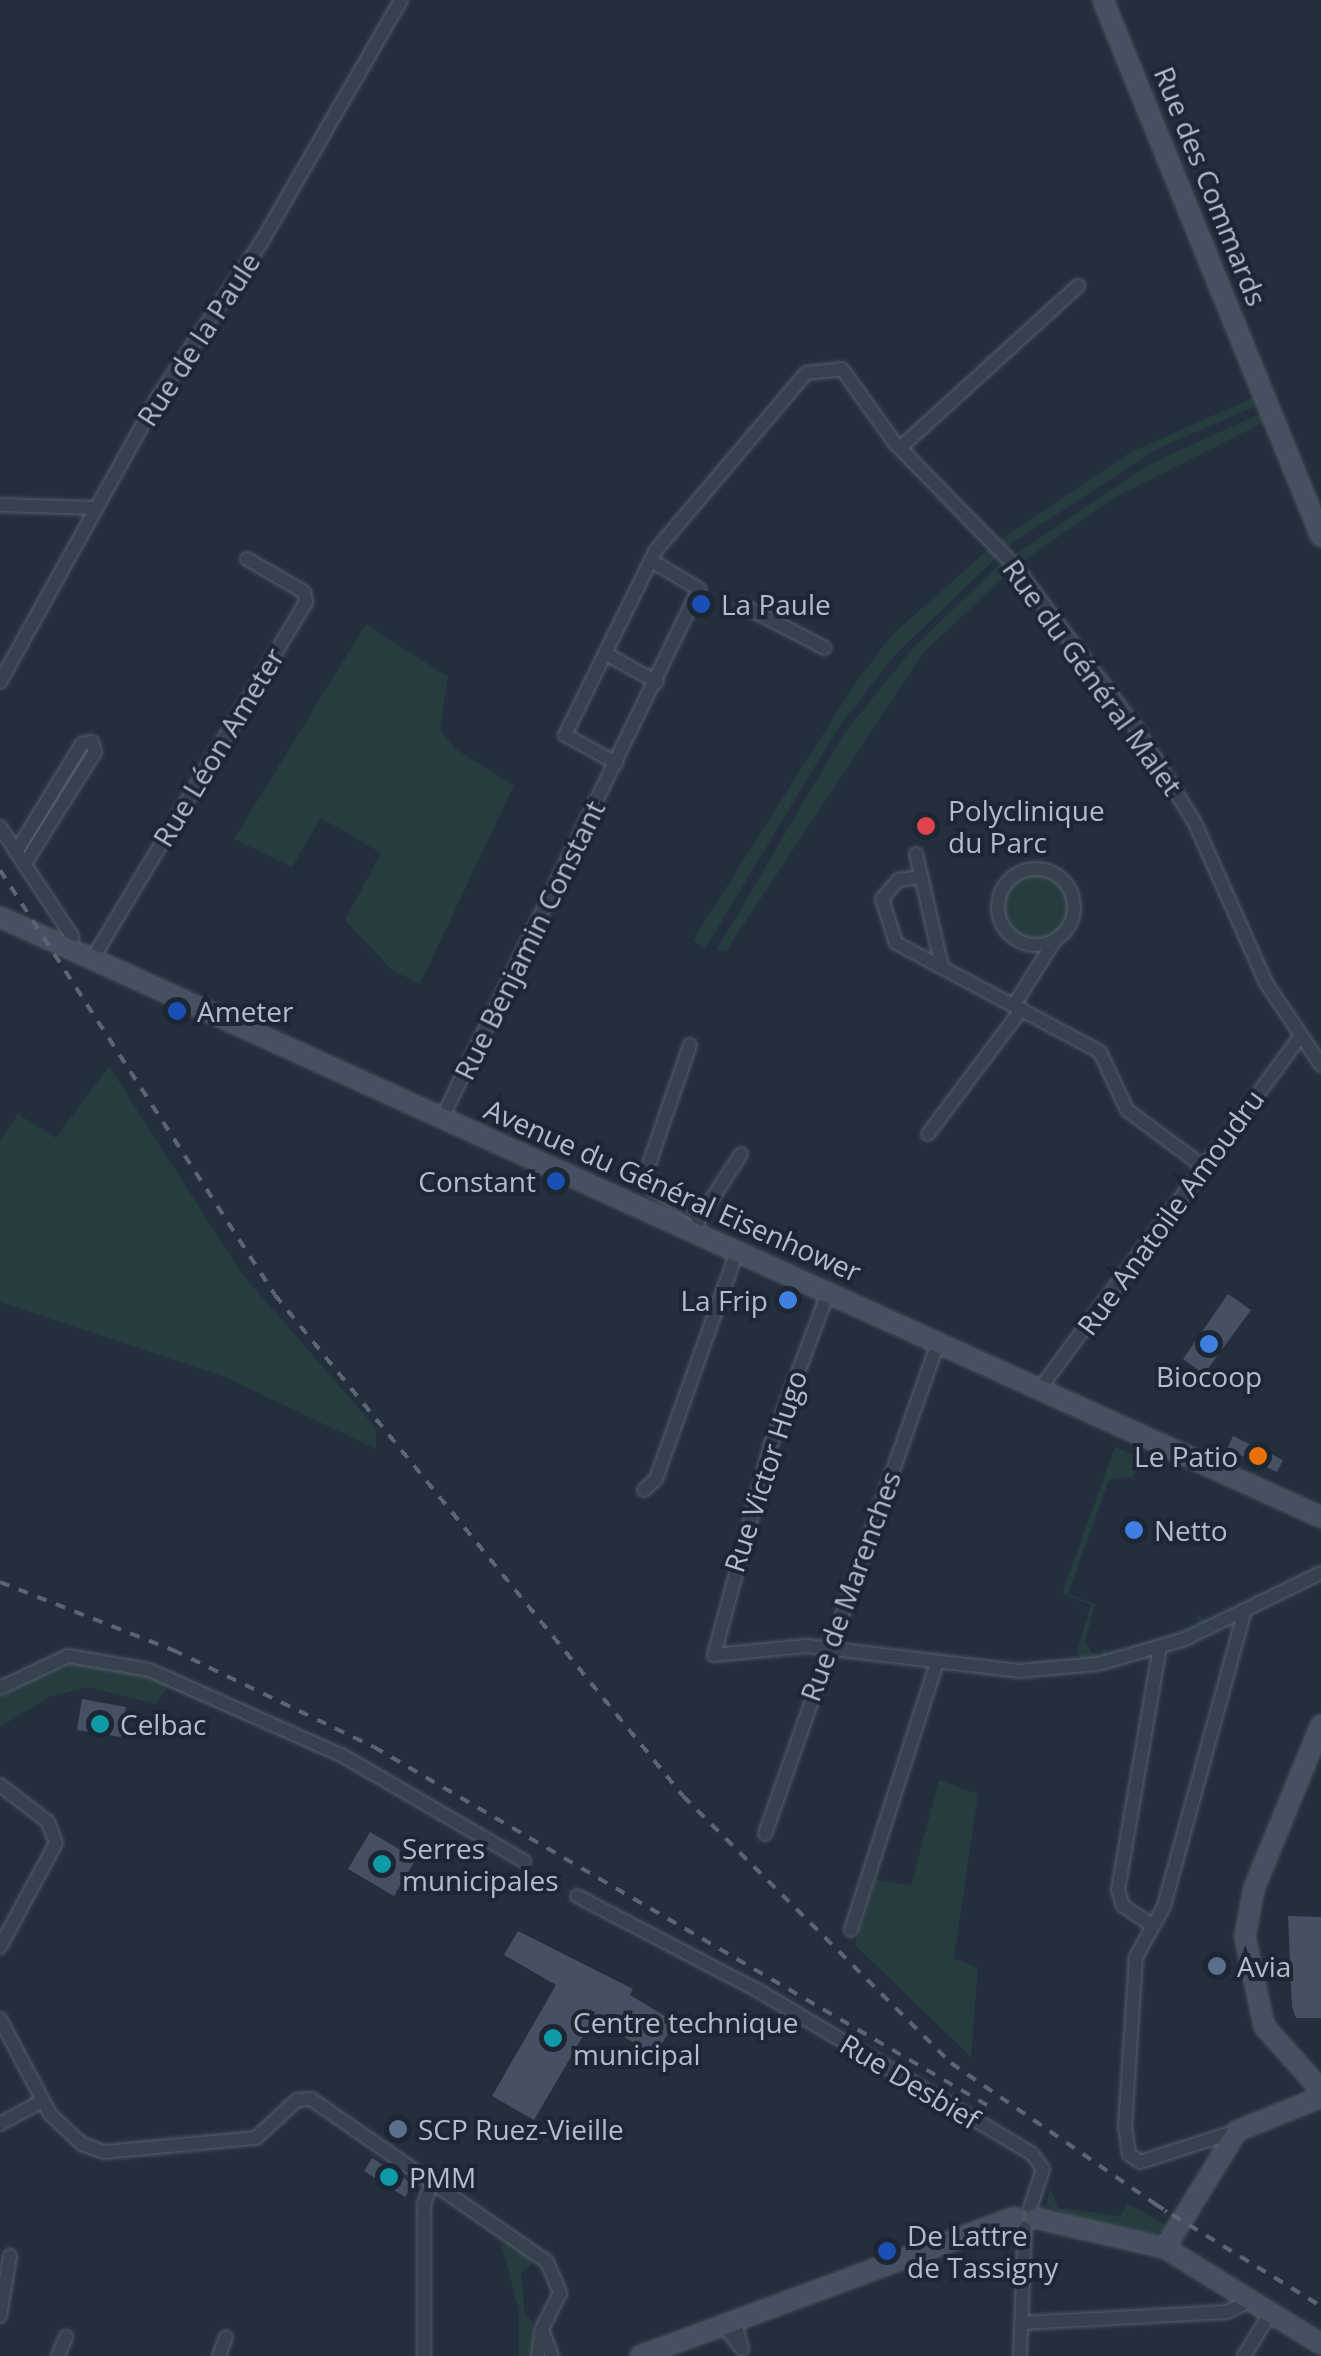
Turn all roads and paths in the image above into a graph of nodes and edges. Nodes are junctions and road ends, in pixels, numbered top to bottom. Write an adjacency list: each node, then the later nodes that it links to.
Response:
1 (401, 0): 6 (street, Rue de la Paule)
2 (1103, 0): 7 (main road, Rue des Commards)
3 (1078, 286): 4 (street)
4 (900, 448): 9 (street, Rue du Général Malet); 27 (street, Rue du Général Malet)
5 (0, 505): 6 (street)
6 (95, 508): 13 (street, Rue de la Paule)
7 (1321, 536)
8 (247, 560): 24 (street, Rue Léon Ameter)
9 (655, 563): 12 (street); 14 (street, Rue Benjamin Constant)
10 (742, 605): 11 (street)
11 (825, 648)
12 (606, 654): 14 (street); 15 (street)
13 (0, 682)
14 (656, 682): 15 (street, Rue Benjamin Constant)
15 (616, 763): 30 (street, Rue Benjamin Constant)
16 (0, 827): 17 (street)
17 (16, 852): 19 (street); 19 (street)
18 (916, 854): 20 (street)
19 (24, 865): 23 (street)
20 (920, 878): 25 (street); 25 (street)
21 (0, 917): 23 (main road, Avenue du Général Eisenhower)
22 (1055, 940): 22 (street); 26 (street)
23 (70, 949): 24 (main road, Avenue du Général Eisenhower)
24 (93, 958): 30 (main road, Avenue du Général Eisenhower)
25 (942, 967): 26 (street)
26 (1018, 1007): 31 (street); 33 (street)
27 (1300, 1037): 29 (street, Rue du Général Malet); 33 (street, Rue Anatoile Amoudru)
28 (690, 1045): 34 (street)
29 (1321, 1065)
30 (443, 1116): 34 (main road, Avenue du Général Eisenhower)
31 (928, 1134)
32 (741, 1154): 34 (street)
33 (1204, 1167): 38 (street, Rue Anatoile Amoudru)
34 (698, 1224): 35 (main road, Avenue du Général Eisenhower)
35 (738, 1249): 36 (main road, Avenue du Général Eisenhower); 39 (street)
36 (829, 1290): 37 (main road, Avenue du Général Eisenhower); 43 (street, Rue Victor Hugo)
37 (939, 1340): 38 (main road, Avenue du Général Eisenhower); 43 (street, Rue de Marenches)
38 (1042, 1387): 40 (main road, Avenue du Général Eisenhower)
39 (644, 1490)
40 (1321, 1516)
41 (1321, 1573): 42 (street)
42 (1244, 1614): 44 (street); 52 (street)
43 (829, 1647): 45 (street); 49 (street, Rue de Marenches)
44 (1160, 1648): 45 (street); 52 (street)
45 (937, 1662): 53 (street)
46 (0, 1688): 50 (street)
47 (1321, 1726): 56 (main road)
48 (0, 1785): 54 (street)
49 (765, 1834)
50 (524, 1861)
51 (578, 1896): 61 (street, Rue Desbief)
52 (1150, 1924): 59 (street)
53 (852, 1930)
54 (0, 1947)
55 (0, 2018): 57 (street)
56 (1321, 2094): 59 (main road)
57 (42, 2101): 58 (street); 60 (street)
58 (0, 2124)
59 (1236, 2131): 62 (main road)
60 (431, 2185): 69 (street); 76 (street)
61 (1026, 2218): 62 (main road); 67 (main road); 68 (street, Rue Desbief)
62 (1164, 2248): 64 (main road)
63 (10, 2256): 66 (street)
64 (1252, 2300): 65 (main road); 68 (street)
65 (1271, 2312): 72 (main road); 81 (street)
66 (0, 2316)
67 (728, 2321): 73 (street); 79 (main road)
68 (1022, 2323): 80 (street, Rue Desbief)
69 (542, 2329): 77 (street); 78 (street)
70 (66, 2336): 74 (street)
71 (226, 2337): 75 (street)
72 (1321, 2344)
73 (744, 2352)
74 (58, 2356)
75 (219, 2356)
76 (424, 2356)
77 (538, 2356)
78 (552, 2356)
79 (640, 2356)
80 (1020, 2356)
81 (1244, 2356)

